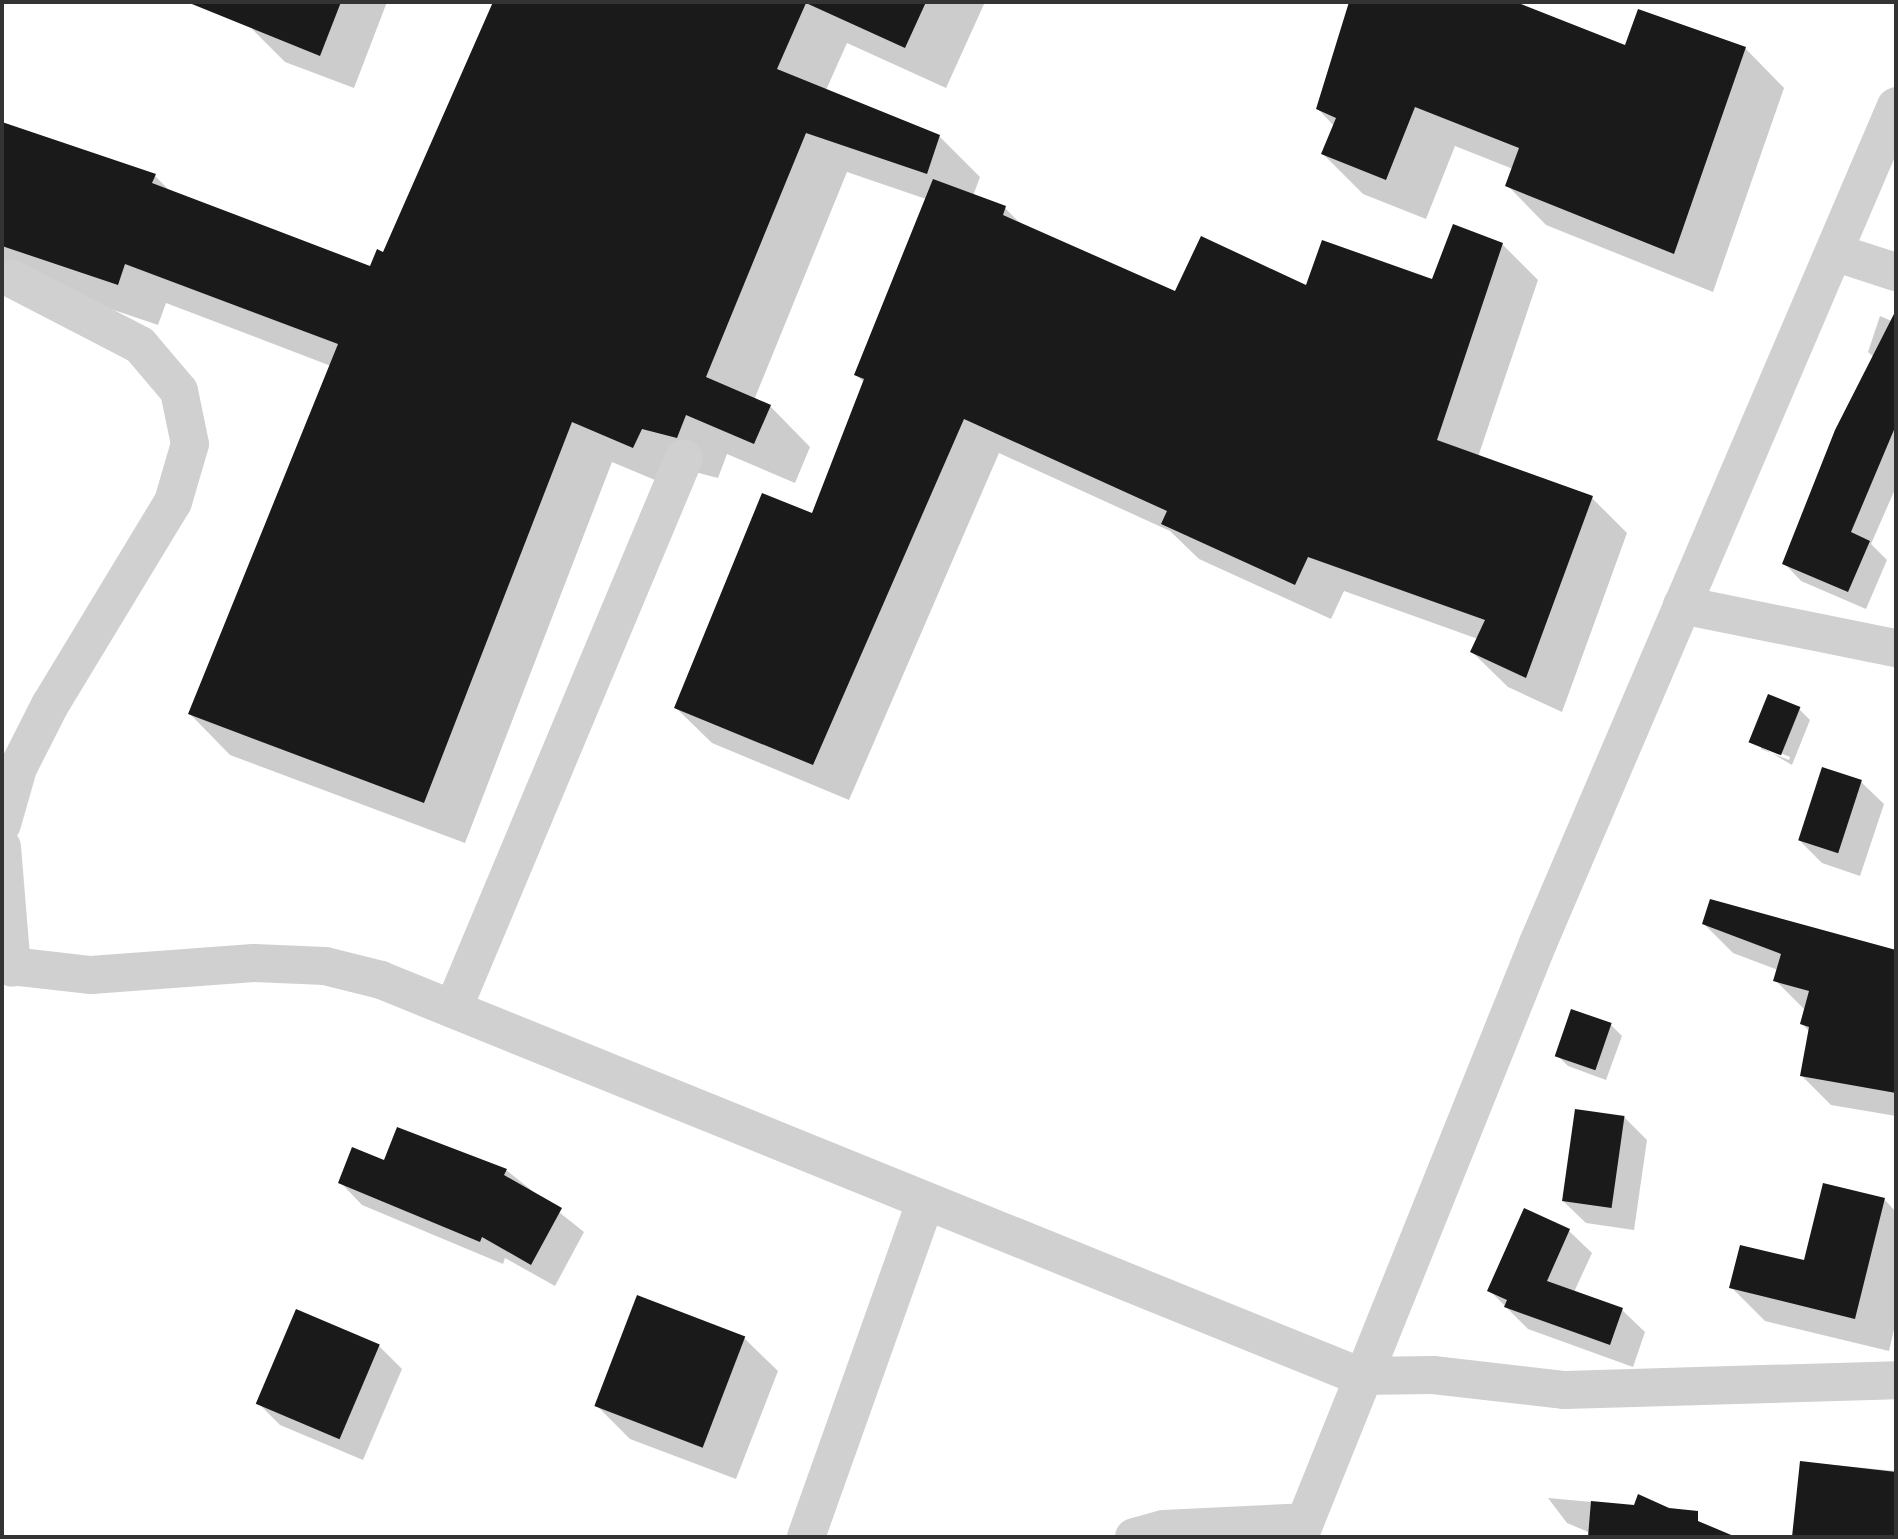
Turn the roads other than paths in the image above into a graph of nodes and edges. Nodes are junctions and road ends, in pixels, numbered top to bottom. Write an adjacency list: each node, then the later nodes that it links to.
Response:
1 (1896, 106): 2 (street)
2 (1836, 253): 3 (street); 6 (street)
3 (1896, 272)
4 (12, 279): 8 (street)
5 (684, 458): 11 (street)
6 (1682, 605): 7 (street); 13 (street)
7 (1896, 648)
8 (2, 824)
9 (2, 847): 10 (street)
10 (7, 966): 11 (street)
11 (453, 1009): 12 (street)
12 (925, 1202): 13 (street); 16 (street)
13 (1359, 1376): 14 (street); 15 (street)
14 (1896, 1380)
15 (1302, 1530): 17 (street)
16 (806, 1537)
17 (1134, 1537)

